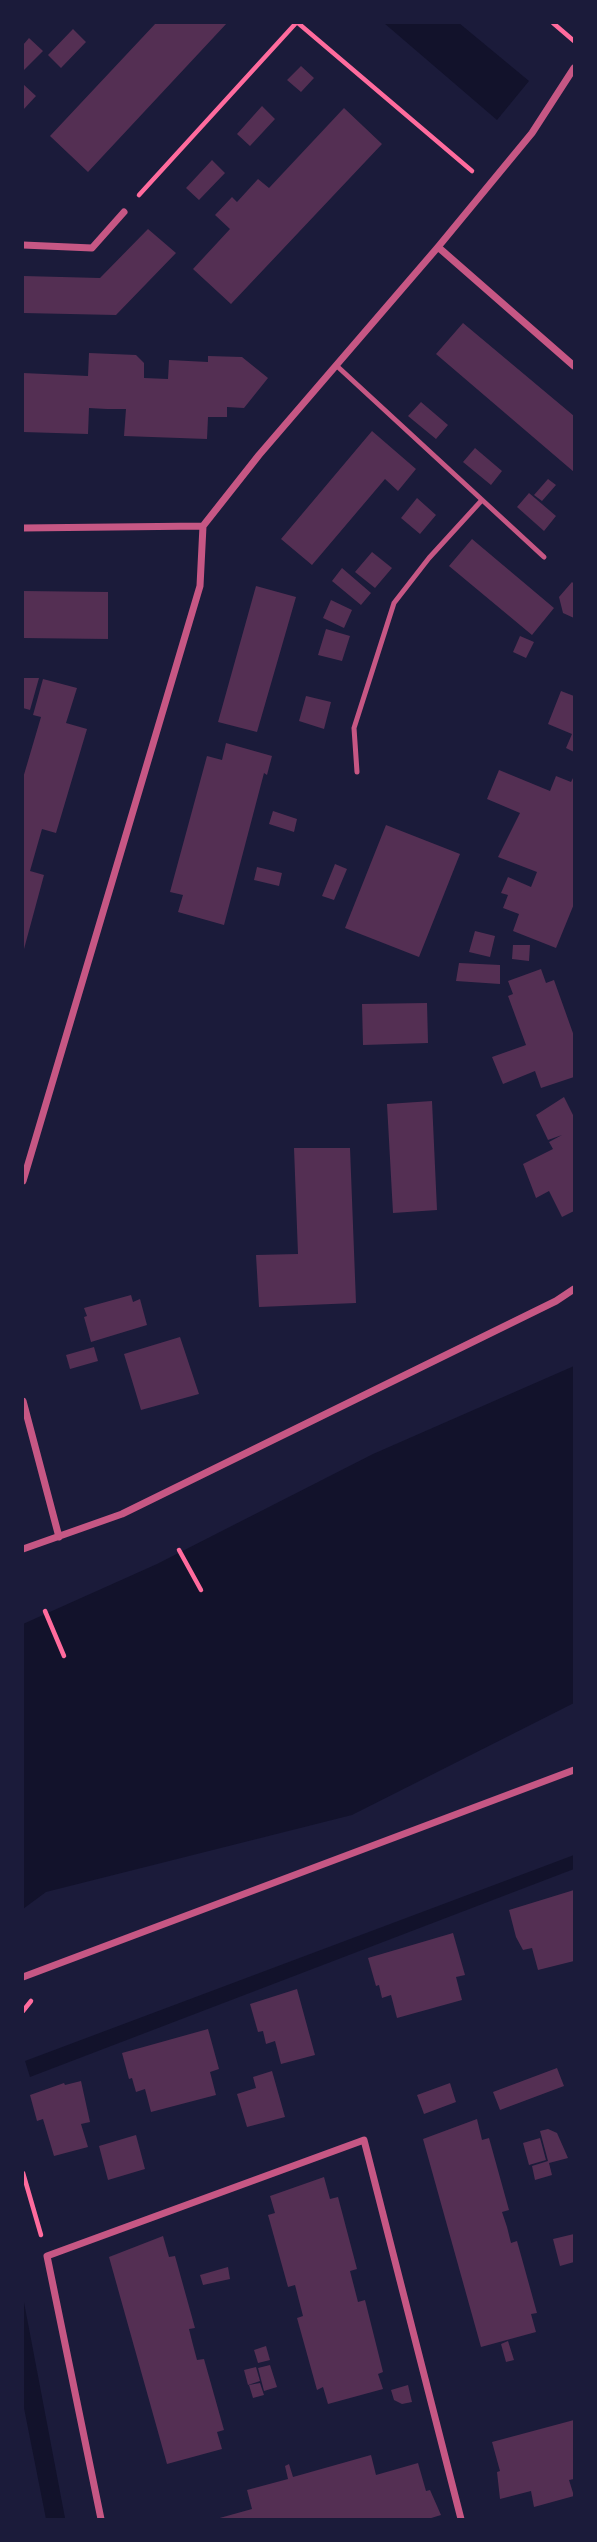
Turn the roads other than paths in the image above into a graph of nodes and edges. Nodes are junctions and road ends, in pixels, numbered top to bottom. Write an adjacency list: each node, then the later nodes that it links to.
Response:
1 (574, 68): 4 (street)
2 (124, 212): 3 (street)
3 (23, 244)
4 (438, 247): 5 (street); 6 (street)
5 (574, 366)
6 (338, 367): 7 (lane); 8 (street)
7 (482, 500): 10 (lane); 11 (lane)
8 (203, 526): 9 (street); 12 (street)
9 (23, 528)
10 (544, 557)
11 (357, 772)
12 (23, 1181)
13 (574, 1289): 15 (street)
14 (23, 1401): 15 (street)
15 (59, 1537): 16 (street)
16 (23, 1549)
17 (574, 1770): 18 (street)
18 (23, 1977)
19 (101, 2519): 20 (street)
20 (461, 2519)

